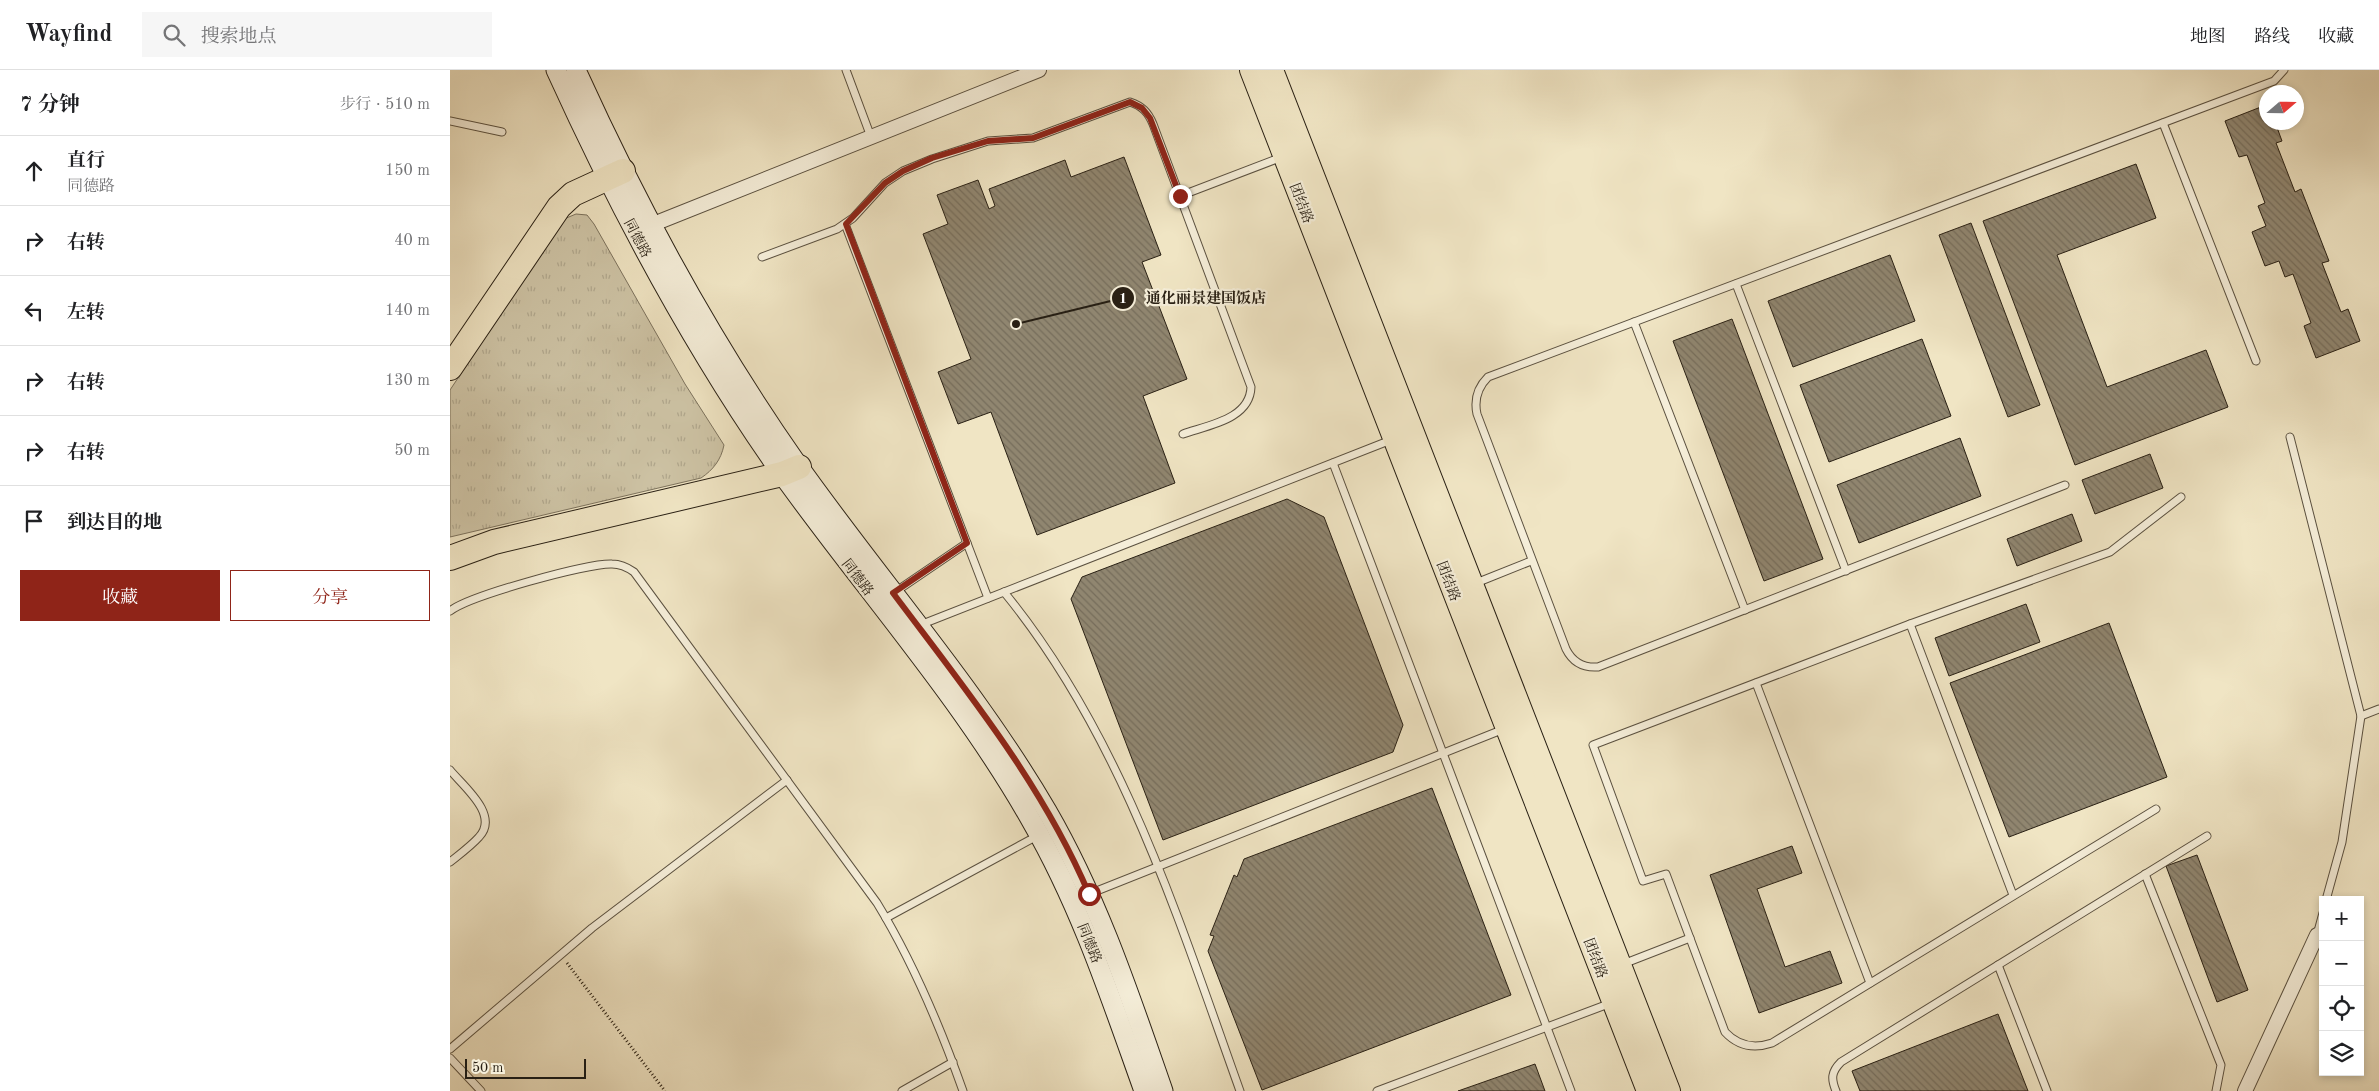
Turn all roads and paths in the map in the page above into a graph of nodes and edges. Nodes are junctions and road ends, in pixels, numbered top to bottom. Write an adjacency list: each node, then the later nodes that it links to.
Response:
1 (556, 70): 13 (main road, 同德路)
2 (576, 70): 13 (main road, 同德路)
3 (846, 70): 11 (lane)
4 (1039, 70): 11 (street)
5 (1251, 70): 12 (highway, 团结路)
6 (1272, 70): 33 (highway, 团结路)
7 (2284, 70): 9 (lane)
8 (450, 121): 10 (lane)
9 (2163, 123): 18 (lane); 20 (lane)
10 (502, 132)
11 (871, 137): 16 (street)
12 (1284, 156): 14 (lane); 24 (highway, 团结路)
13 (615, 175): 16 (main road, 同德路); 21 (highway); 26 (main road, 同德路)
14 (1180, 196): 15 (lane); 22 (lane)
15 (846, 224): 17 (lane); 29 (lane)
16 (651, 225): 26 (main road, 同德路)
17 (762, 257)
18 (1736, 284): 19 (lane); 32 (lane)
19 (1634, 322): 31 (lane); 37 (lane)
20 (2256, 361)
21 (450, 368)
22 (1184, 434)
23 (2290, 437): 43 (lane)
24 (1394, 439): 25 (lane); 44 (highway, 团结路)
25 (1334, 463): 34 (lane); 45 (lane)
26 (790, 470): 30 (highway); 35 (main road, 同德路); 49 (main road, 同德路)
27 (2065, 486): 32 (lane)
28 (2181, 497): 39 (lane)
29 (967, 543): 35 (lane); 36 (lane)
30 (450, 558)
31 (1531, 561): 33 (lane); 37 (lane)
32 (1846, 571): 37 (lane)
33 (1472, 585): 62 (highway, 团结路)
34 (1004, 592): 36 (lane); 52 (lane)
35 (893, 593): 40 (main road, 同德路)
36 (988, 598): 40 (lane)
37 (1745, 610)
38 (450, 611): 47 (lane)
39 (1910, 624): 41 (lane); 55 (lane)
40 (918, 626): 54 (main road, 同德路)
41 (1756, 683): 60 (lane); 64 (lane)
42 (2379, 709): 43 (lane)
43 (2361, 716): 56 (lane)
44 (1507, 728): 45 (lane); 65 (highway, 团结路)
45 (1443, 753): 52 (lane); 66 (lane)
46 (450, 770): 51 (lane)
47 (787, 780): 57 (lane); 61 (lane)
48 (2156, 809): 55 (lane)
49 (1039, 835): 57 (lane); 74 (main road, 同德路)
50 (2207, 836): 53 (lane)
51 (450, 862)
52 (1159, 866): 54 (lane); 76 (lane)
53 (2146, 874): 63 (lane); 83 (lane)
54 (1089, 894): 75 (main road, 同德路)
55 (2013, 896): 64 (lane)
56 (2327, 896)
57 (886, 918): 69 (lane)
58 (2319, 928): 59 (lane)
59 (2317, 935): 84 (street)
60 (1690, 938): 62 (lane); 64 (lane)
61 (560, 955): 67 (lane); 71 (path)
62 (1620, 965): 80 (highway, 团结路)
63 (1998, 965): 81 (lane); 82 (lane)
64 (1870, 983)
65 (1613, 1002): 66 (lane); 79 (highway, 团结路)
66 (1547, 1027): 77 (lane); 78 (lane)
67 (450, 1049)
68 (450, 1058): 70 (lane)
69 (953, 1062): 72 (lane); 73 (lane)
70 (481, 1091)
71 (665, 1091)
72 (902, 1091)
73 (963, 1091)
74 (1144, 1091)
75 (1163, 1091)
76 (1240, 1091)
77 (1377, 1091)
78 (1571, 1091)
79 (1648, 1091)
80 (1669, 1091)
81 (1836, 1091)
82 (2047, 1091)
83 (2216, 1091)
84 (2245, 1091)

